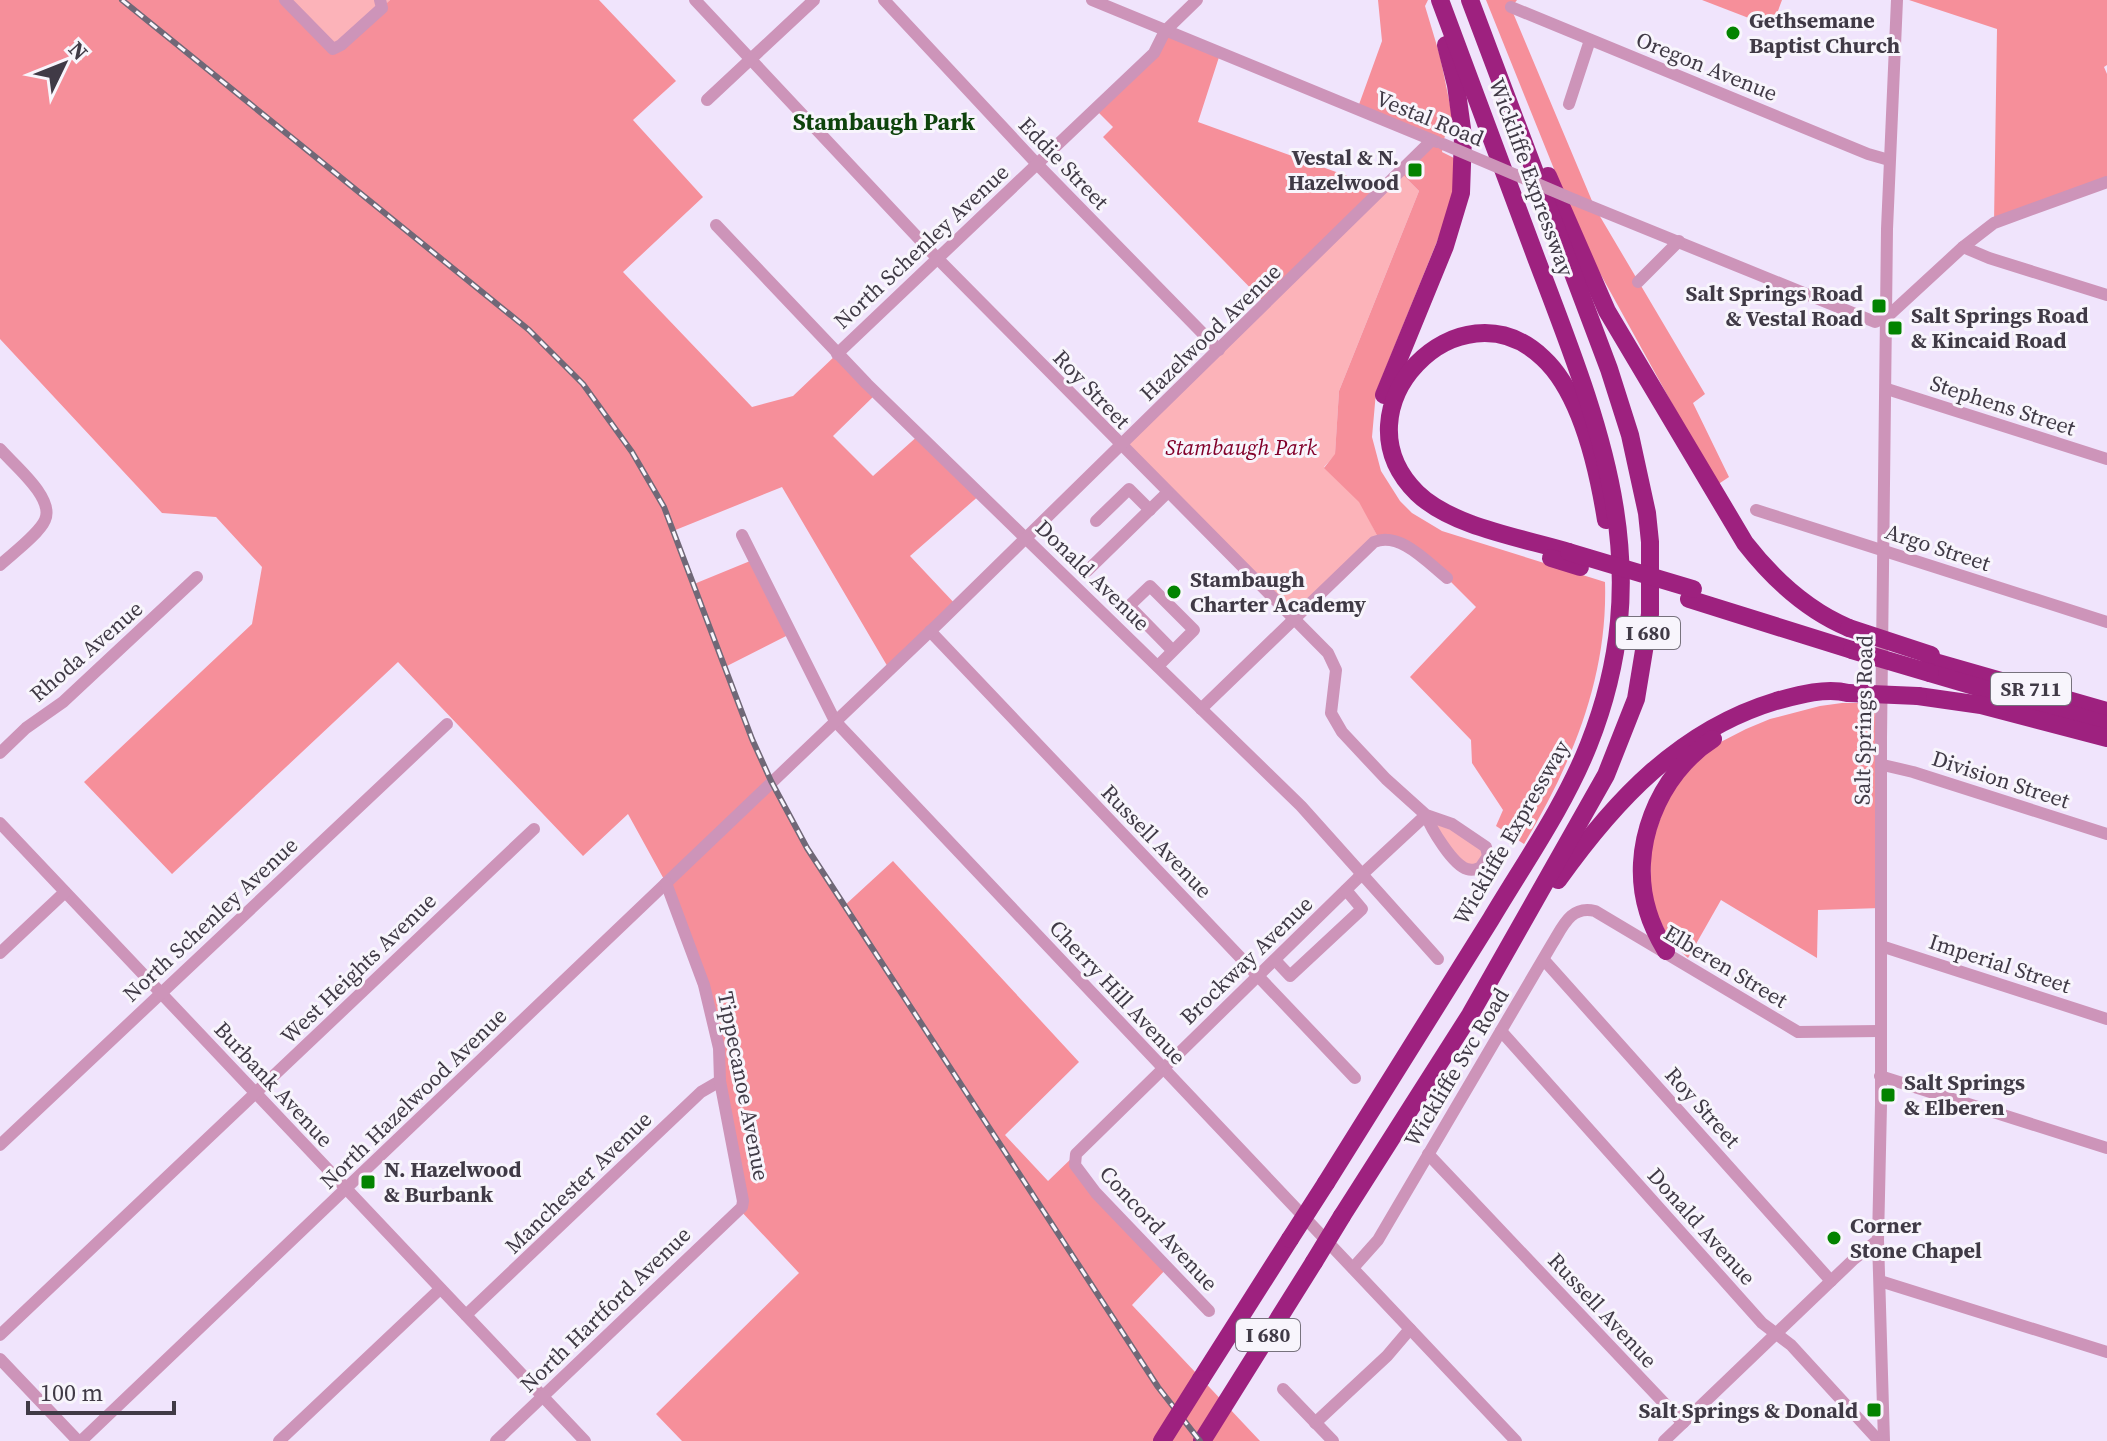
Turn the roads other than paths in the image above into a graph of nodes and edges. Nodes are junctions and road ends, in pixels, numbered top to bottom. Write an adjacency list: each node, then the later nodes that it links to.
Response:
1 (285, 0): 11 (street)
2 (695, 0): 15 (street, Roy Street)
3 (814, 0): 15 (street)
4 (884, 0): 21 (street, Eddie Street)
5 (1092, 0): 13 (street, Vestal Road)
6 (1197, 0): 13 (street, North Schenley Avenue)
7 (1433, 0): 43 (highway)
8 (1440, 0): 65 (highway, Wickliffe Expressway / I 680)
9 (1470, 0): 16 (highway, Wickliffe Expressway / I 680)
10 (1897, 0): 20 (street, Salt Springs Road)
11 (384, 3)
12 (1511, 7): 14 (street, Oregon Avenue)
13 (1165, 31): 19 (street, Vestal Road); 21 (street, North Schenley Avenue)
14 (1590, 40): 18 (street); 20 (street, Oregon Avenue)
15 (750, 58): 17 (street); 26 (street, Roy Street)
16 (1491, 58): 51 (highway); 83 (highway, Wickliffe Expressway / I 680)
17 (707, 100)
18 (1569, 104)
19 (1437, 142): 24 (street, Vestal Road, bridge); 30 (street, Hazelwood Avenue)
20 (1889, 160): 29 (street, Salt Springs Road)
21 (1037, 164): 26 (street, North Schenley Avenue); 30 (street, Eddie Street)
22 (2107, 182): 25 (street)
23 (716, 225): 31 (street, Donald Avenue)
24 (1679, 241): 27 (street); 29 (street, Vestal Road)
25 (1963, 247): 28 (street); 29 (street)
26 (937, 258): 31 (street, North Schenley Avenue); 33 (street, Roy Street)
27 (1638, 282)
28 (2107, 295)
29 (1887, 317): 32 (street, Salt Springs Road)
30 (1219, 350): 33 (street, Hazelwood Avenue)
31 (837, 354): 41 (street, Donald Avenue)
32 (1887, 389): 35 (street, Stephens Street); 42 (street, Salt Springs Road)
33 (1121, 447): 36 (street, Roy Street); 41 (street, Hazelwood Avenue)
34 (0, 449): 44 (street)
35 (2107, 459)
36 (1167, 493): 37 (street); 48 (street, Roy Street)
37 (1150, 510): 39 (street); 45 (street)
38 (1756, 510): 42 (street, Argo Street)
39 (1096, 521)
40 (742, 535): 58 (street, Cherry Hill Avenue)
41 (1026, 537): 50 (street, Hazelwood Avenue); 54 (street, Donald Avenue)
42 (1884, 551): 49 (street, Argo Street); 63 (street, Salt Springs Road)
43 (1574, 560): 51 (highway); 65 (highway)
44 (0, 565)
45 (1087, 571)
46 (197, 577): 62 (street, Rhoda Avenue)
47 (1447, 578): 48 (street)
48 (1294, 619): 56 (street); 66 (street, Roy Street)
49 (2107, 622)
50 (930, 631): 58 (street, Hazelwood Avenue); 81 (street, Russell Avenue)
51 (1850, 638): 53 (highway, bridge)
52 (1173, 651): 52 (street); 54 (street)
53 (1931, 663): 57 (highway, SR 711); 60 (highway)
54 (1158, 666): 56 (street, Donald Avenue)
55 (1848, 693): 61 (highway, bridge); 76 (highway); 83 (highway)
56 (1201, 709): 70 (street, Donald Avenue)
57 (2107, 711)
58 (835, 721): 64 (street, Hazelwood Avenue); 87 (street, Cherry Hill Avenue)
59 (447, 724): 82 (street, North Schenley Avenue)
60 (2107, 725)
61 (2107, 738)
62 (0, 753)
63 (1883, 765): 69 (street, Division Street); 75 (street, Salt Springs Road)
64 (771, 781): 71 (street, North Hazelwood Avenue)
65 (1556, 810): 118 (highway, Wickliffe Expressway / I 680, bridge)
66 (1426, 815): 66 (street, Roy Street); 70 (street, Brockway Avenue)
67 (0, 823): 73 (street, Burbank Avenue)
68 (534, 829): 91 (street, West Heights Avenue)
69 (2107, 834)
70 (1362, 874): 72 (street, Brockway Avenue); 78 (street, Donald Avenue)
71 (666, 883): 90 (street, Tippecanoe Avenue); 96 (street, North Hazelwood Avenue)
72 (1346, 890): 79 (street, Brockway Avenue); 79 (street)
73 (65, 892): 77 (street); 82 (street, Burbank Avenue)
74 (1605, 916): 76 (street, Elberen Street); 80 (street, Wickliffe Svc Road)
75 (1881, 946): 84 (street, Imperial Street); 86 (street, Salt Springs Road)
76 (1666, 951): 86 (street, Elberen Street)
77 (0, 953)
78 (1438, 959)
79 (1275, 960): 81 (street, Brockway Avenue)
80 (1544, 960): 85 (street, Wickliffe Svc Road); 100 (street, Roy Street)
81 (1258, 976): 87 (street, Brockway Avenue); 89 (street, Russell Avenue)
82 (161, 993): 91 (street, Burbank Avenue); 92 (street, North Schenley Avenue)
83 (1470, 1015): 119 (highway, Wickliffe Expressway / I 680, bridge)
84 (2107, 1019)
85 (1501, 1031): 94 (street, Wickliffe Svc Road); 106 (street, Donald Avenue)
86 (1879, 1031): 88 (street, Salt Springs Road)
87 (1164, 1069): 95 (street, Brockway Avenue); 99 (street, Cherry Hill Avenue)
88 (1880, 1076): 93 (street); 98 (street, Salt Springs Road)
89 (1355, 1078)
90 (720, 1081): 97 (street, Tippecanoe Avenue); 104 (street, Manchester Avenue)
91 (255, 1093): 96 (street, Burbank Avenue); 107 (street, West Heights Avenue)
92 (0, 1145)
93 (2107, 1148)
94 (1428, 1154): 99 (street, Wickliffe Svc Road); 113 (street, Russell Avenue)
95 (1080, 1173): 103 (street, Concord Avenue)
96 (347, 1190): 102 (street, Burbank Avenue); 114 (street, North Hazelwood Avenue)
97 (742, 1207): 111 (street, North Hartford Avenue)
98 (1878, 1240): 100 (street); 101 (street, Salt Springs Road)
99 (1353, 1268): 105 (street, Cherry Hill Avenue)
100 (1831, 1281): 106 (street)
101 (1880, 1281): 108 (street); 123 (street, Salt Springs Road)
102 (440, 1289): 104 (street, Burbank Avenue); 115 (street)
103 (1209, 1311)
104 (466, 1315): 111 (street, Burbank Avenue)
105 (1410, 1329): 112 (street); 121 (street, Cherry Hill Avenue)
106 (1775, 1334): 113 (street); 123 (street, Donald Avenue)
107 (0, 1335)
108 (2107, 1352)
109 (0, 1359): 114 (street)
110 (1283, 1389): 112 (street)
111 (543, 1396): 116 (street, North Hartford Avenue); 117 (street, Burbank Avenue)
112 (1315, 1423): 120 (street)
113 (1683, 1423): 122 (street)
114 (79, 1441)
115 (279, 1441)
116 (496, 1441)
117 (585, 1441)
118 (1162, 1441)
119 (1202, 1441)
120 (1333, 1441)
121 (1516, 1441)
122 (1664, 1441)
123 (1881, 1441)

